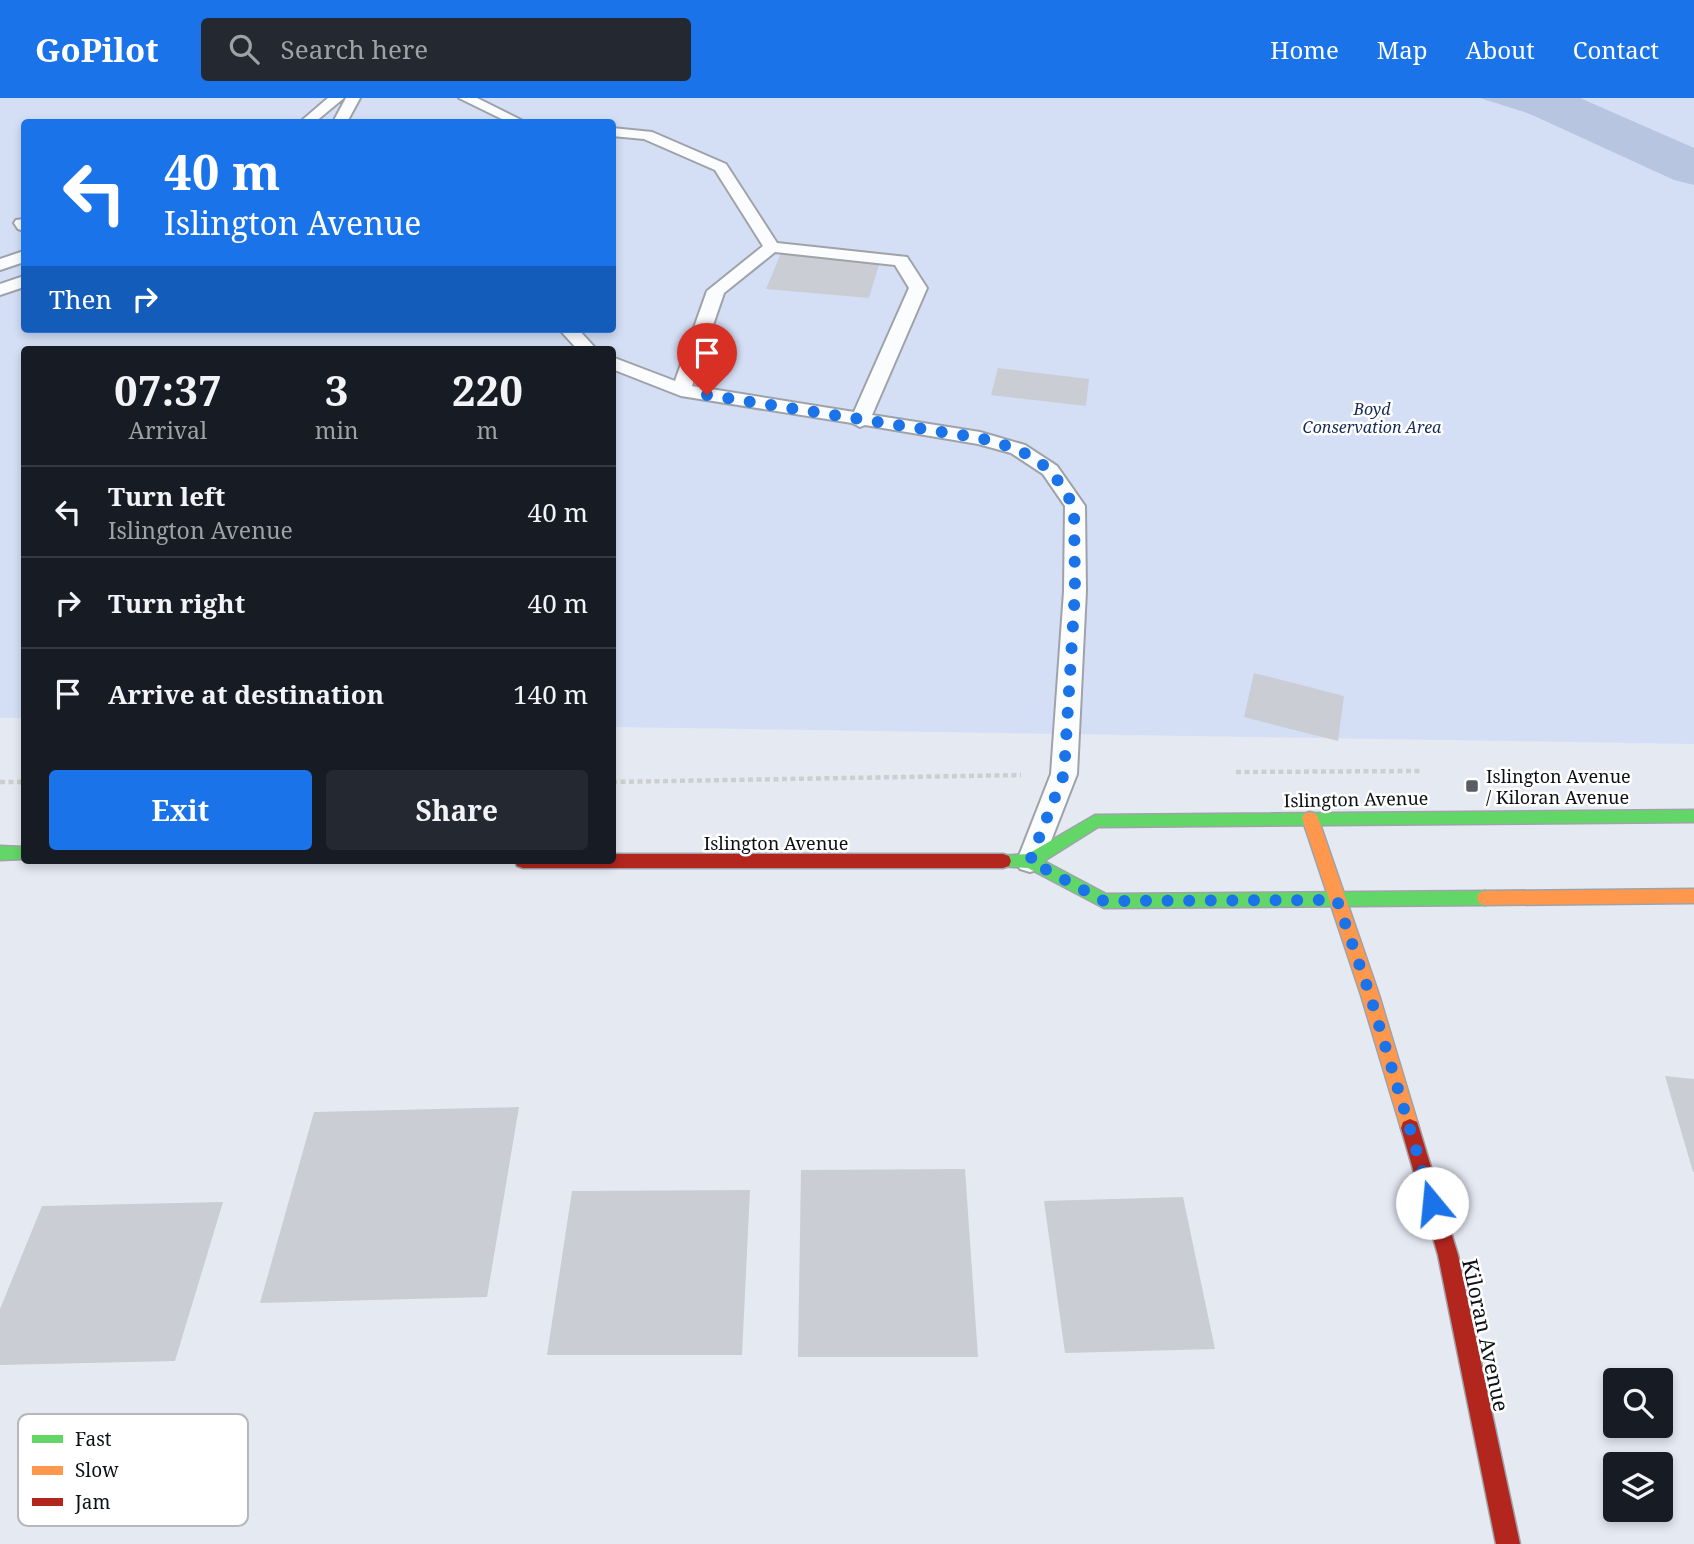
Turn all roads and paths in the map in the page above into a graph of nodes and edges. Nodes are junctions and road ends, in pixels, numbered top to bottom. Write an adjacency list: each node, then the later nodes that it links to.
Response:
1 (337, 98): 4 (lane)
2 (353, 98): 5 (lane)
3 (466, 98): 6 (lane)
4 (311, 119)
5 (342, 119)
6 (512, 119)
7 (616, 132): 8 (lane)
8 (772, 247): 16 (lane); 17 (lane)
9 (21, 257): 10 (lane)
10 (0, 265)
11 (21, 282): 12 (lane)
12 (0, 290)
13 (572, 333): 14 (lane)
14 (585, 346)
15 (616, 364): 16 (lane)
16 (681, 390): 17 (lane)
17 (860, 421): 20 (lane)
18 (1346, 771): 19 (path)
19 (1235, 772)
20 (1064, 774): 23 (path); 29 (lane)
21 (0, 782): 22 (path)
22 (21, 782)
23 (616, 782)
24 (1694, 816): 25 (main road, Islington Avenue)
25 (1310, 818): 29 (main road, Islington Avenue); 31 (main road, Kiloran Avenue)
26 (0, 853): 27 (main road)
27 (21, 853)
28 (616, 861): 29 (main road, Islington Avenue)
29 (1030, 861): 31 (main road, Islington Avenue)
30 (1694, 896): 31 (main road, Islington Avenue)
31 (1337, 900): 32 (main road, Kiloran Avenue)
32 (1508, 1544)

